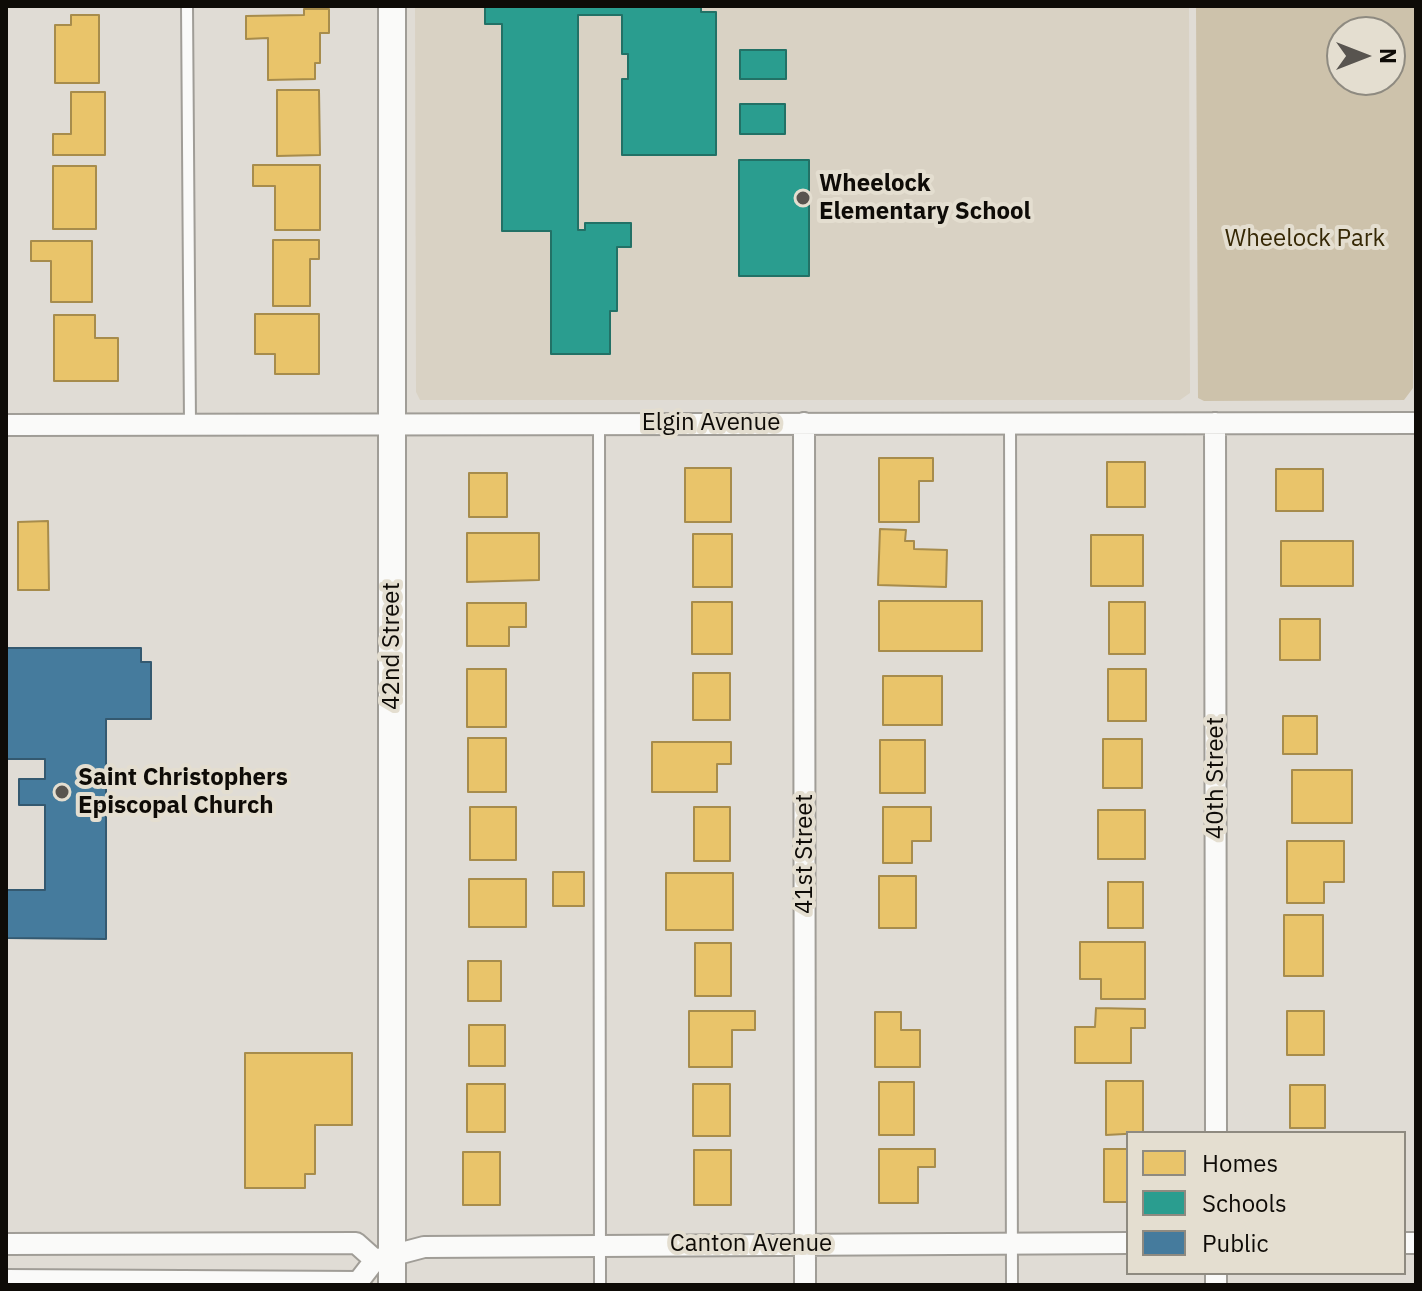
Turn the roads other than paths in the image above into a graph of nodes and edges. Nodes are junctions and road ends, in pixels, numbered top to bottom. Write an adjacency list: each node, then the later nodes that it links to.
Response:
1 (187, 6): 9 (lane)
2 (392, 6): 3 (street, 42nd Street)
3 (392, 423): 4 (street, Elgin Avenue); 9 (street, Elgin Avenue); 17 (street, 42nd Street)
4 (599, 423): 5 (street, Elgin Avenue); 15 (lane)
5 (804, 423): 6 (street, Elgin Avenue); 16 (street, 41st Street)
6 (1010, 423): 7 (street, Elgin Avenue); 12 (lane)
7 (1215, 423): 8 (street, Elgin Avenue); 11 (street, 40th Street)
8 (1416, 423)
9 (190, 424): 10 (street, Elgin Avenue)
10 (6, 425)
11 (1216, 1131)
12 (1012, 1243): 13 (street, Canton Avenue); 16 (street, Canton Avenue); 24 (lane)
13 (1126, 1243)
14 (6, 1244): 17 (street)
15 (600, 1244): 16 (street, Canton Avenue); 17 (street, Canton Avenue); 22 (lane)
16 (805, 1245): 23 (street, 41st Street)
17 (384, 1258): 20 (street, Canton Avenue); 21 (street, 42nd Street)
18 (6, 1280): 19 (street, Canton Avenue)
19 (85, 1283): 20 (street, Canton Avenue)
20 (350, 1284)
21 (392, 1285)
22 (600, 1285)
23 (805, 1285)
24 (1012, 1285)

